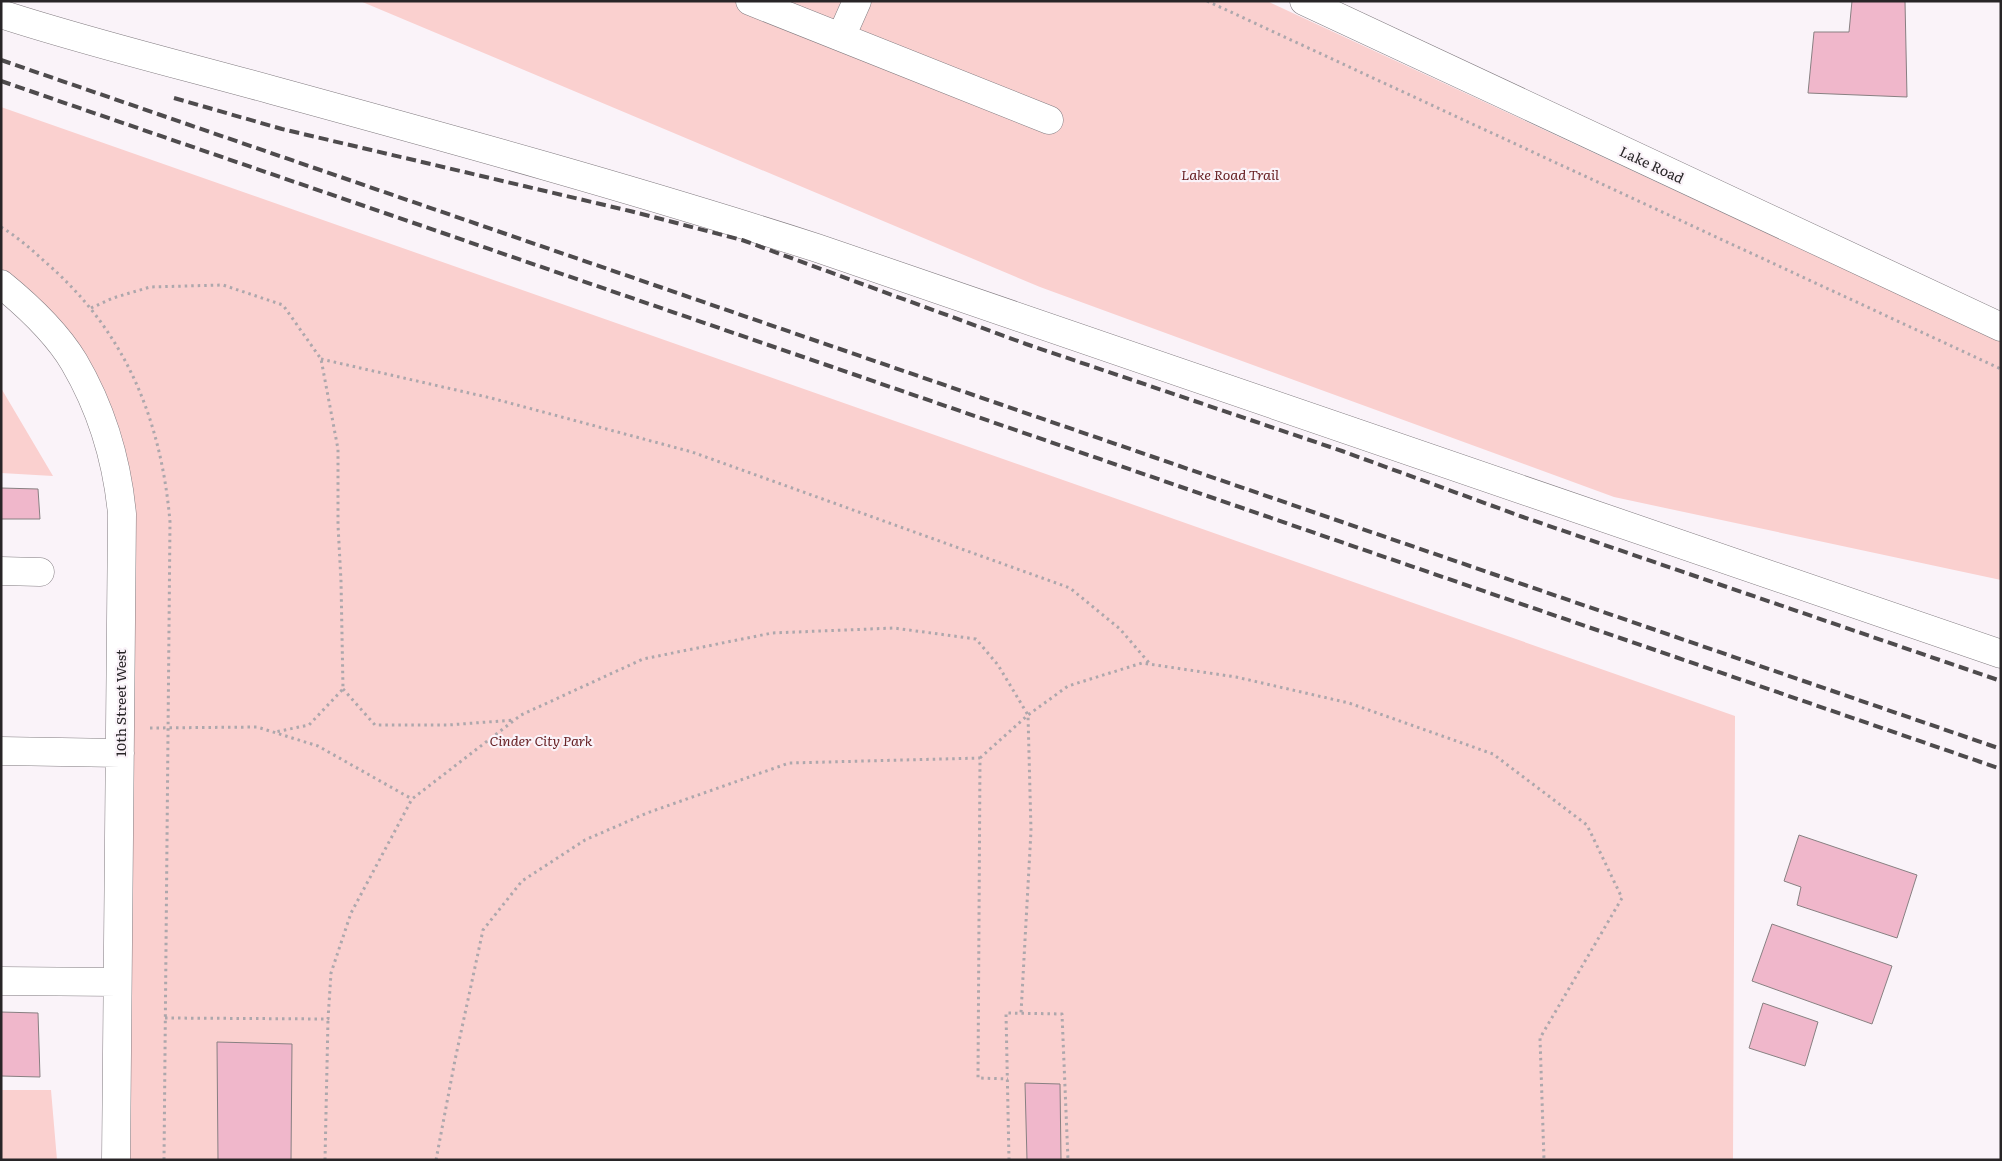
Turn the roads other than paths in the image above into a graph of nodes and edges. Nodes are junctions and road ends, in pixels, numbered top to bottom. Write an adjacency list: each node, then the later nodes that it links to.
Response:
1 (750, 1): 5 (street)
2 (857, 1): 5 (street)
3 (1304, 1): 8 (street, Lake Road)
4 (1, 14): 11 (street)
5 (841, 37): 6 (street)
6 (1049, 120)
7 (1, 284): 12 (street, 10th Street West)
8 (2001, 327)
9 (1, 571): 10 (street)
10 (40, 572)
11 (2001, 654)
12 (120, 742): 13 (street); 15 (street, 10th Street West)
13 (1, 751)
14 (1, 981): 15 (street)
15 (117, 982): 16 (street, 10th Street West)
16 (116, 1160)

